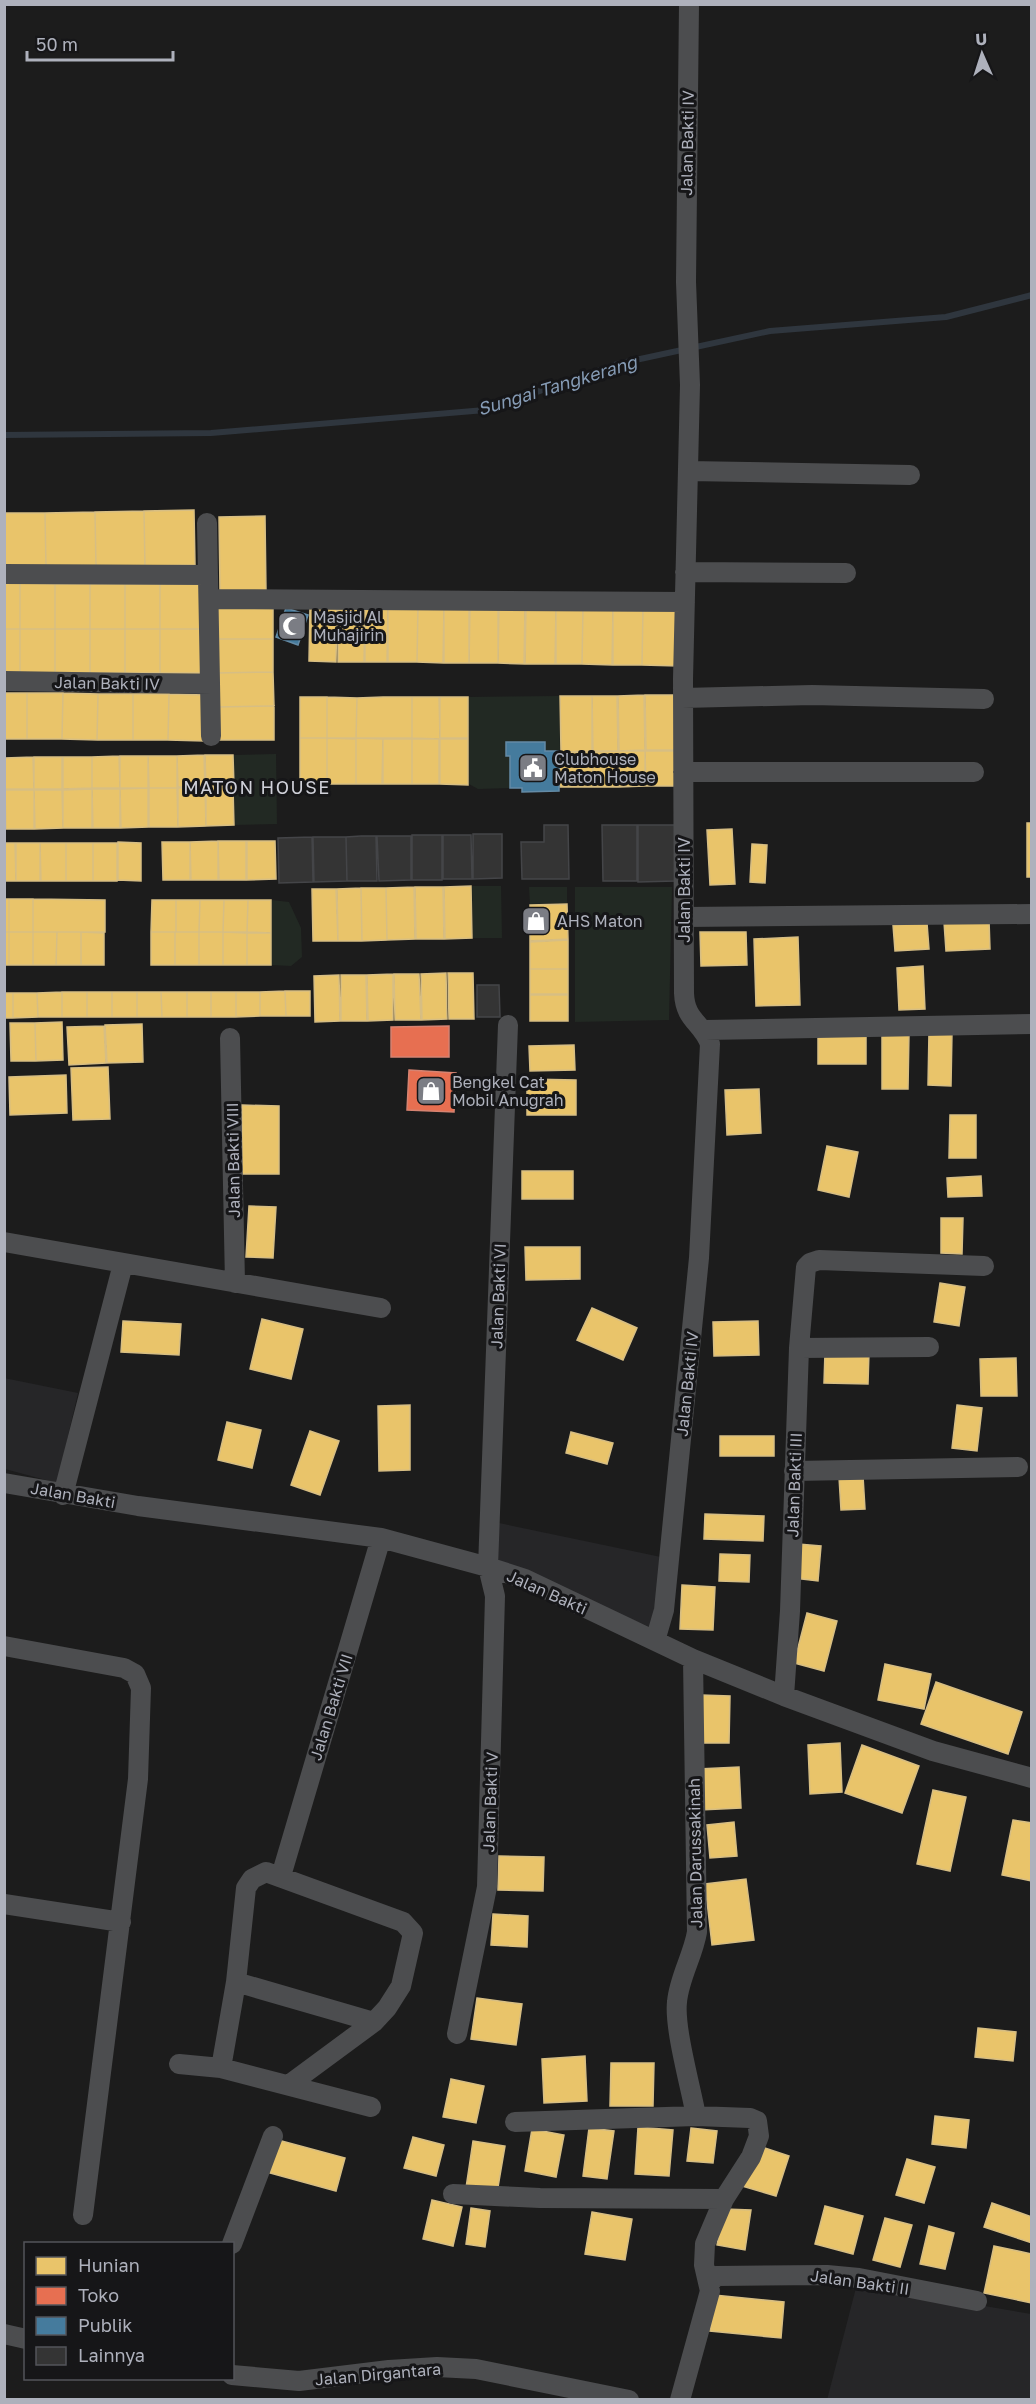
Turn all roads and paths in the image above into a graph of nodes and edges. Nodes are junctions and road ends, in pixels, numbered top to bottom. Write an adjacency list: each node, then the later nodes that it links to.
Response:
1 (689, 4): 2 (street, Jalan Bakti IV)
2 (688, 471): 3 (street); 5 (street, Jalan Bakti IV)
3 (910, 475)
4 (207, 523): 8 (street)
5 (685, 572): 6 (street); 10 (street, Jalan Bakti IV)
6 (846, 573)
7 (4, 574): 8 (street)
8 (208, 575): 9 (street)
9 (209, 599): 10 (street); 12 (street)
10 (685, 602): 13 (street, Jalan Bakti IV)
11 (4, 681): 12 (street, Jalan Bakti IV)
12 (210, 684): 15 (street)
13 (683, 698): 14 (street); 16 (street, Jalan Bakti IV)
14 (984, 699)
15 (211, 736)
16 (683, 772): 17 (street); 19 (street, Jalan Bakti IV)
17 (974, 772)
18 (1032, 914): 19 (street)
19 (685, 918): 22 (street, Jalan Bakti IV)
20 (1032, 1024): 22 (street)
21 (508, 1025): 36 (street, Jalan Bakti VI)
22 (705, 1030): 37 (street, Jalan Bakti IV)
23 (230, 1038): 27 (street, Jalan Bakti VIII)
24 (4, 1242): 25 (street)
25 (123, 1264): 27 (street); 34 (street)
26 (984, 1266): 30 (street, Jalan Bakti III)
27 (235, 1283): 28 (street)
28 (381, 1308)
29 (929, 1347): 30 (street)
30 (799, 1348): 32 (street, Jalan Bakti III)
31 (1018, 1467): 32 (street)
32 (794, 1471): 40 (street, Jalan Bakti III)
33 (4, 1483): 34 (street, Jalan Bakti)
34 (63, 1494): 35 (street, Jalan Bakti)
35 (381, 1538): 36 (street, Jalan Bakti); 42 (street, Jalan Bakti VII)
36 (488, 1567): 37 (street, Jalan Bakti); 47 (street, Jalan Bakti V)
37 (654, 1641): 39 (street, Jalan Bakti)
38 (4, 1646): 44 (street)
39 (693, 1659): 40 (street, Jalan Bakti); 52 (street, Jalan Darussakinah)
40 (784, 1696): 41 (street, Jalan Bakti)
41 (1032, 1778)
42 (281, 1876): 45 (street); 46 (street)
43 (4, 1904): 44 (street)
44 (121, 1922): 57 (street)
45 (236, 1982): 46 (street); 49 (street)
46 (374, 2022): 50 (street)
47 (457, 2034)
48 (179, 2064): 49 (street)
49 (221, 2068): 50 (street)
50 (290, 2084): 51 (street)
51 (371, 2107)
52 (696, 2116): 53 (street); 56 (street)
53 (515, 2122)
54 (273, 2136): 58 (street)
55 (453, 2194): 56 (street)
56 (724, 2199): 59 (street)
57 (83, 2215)
58 (233, 2242)
59 (710, 2283): 60 (street, Jalan Bakti II); 65 (street)
60 (977, 2301)
61 (4, 2334): 62 (street)
62 (24, 2339)
63 (234, 2375): 64 (street, Jalan Dirgantara)
64 (630, 2400)
65 (680, 2400)

